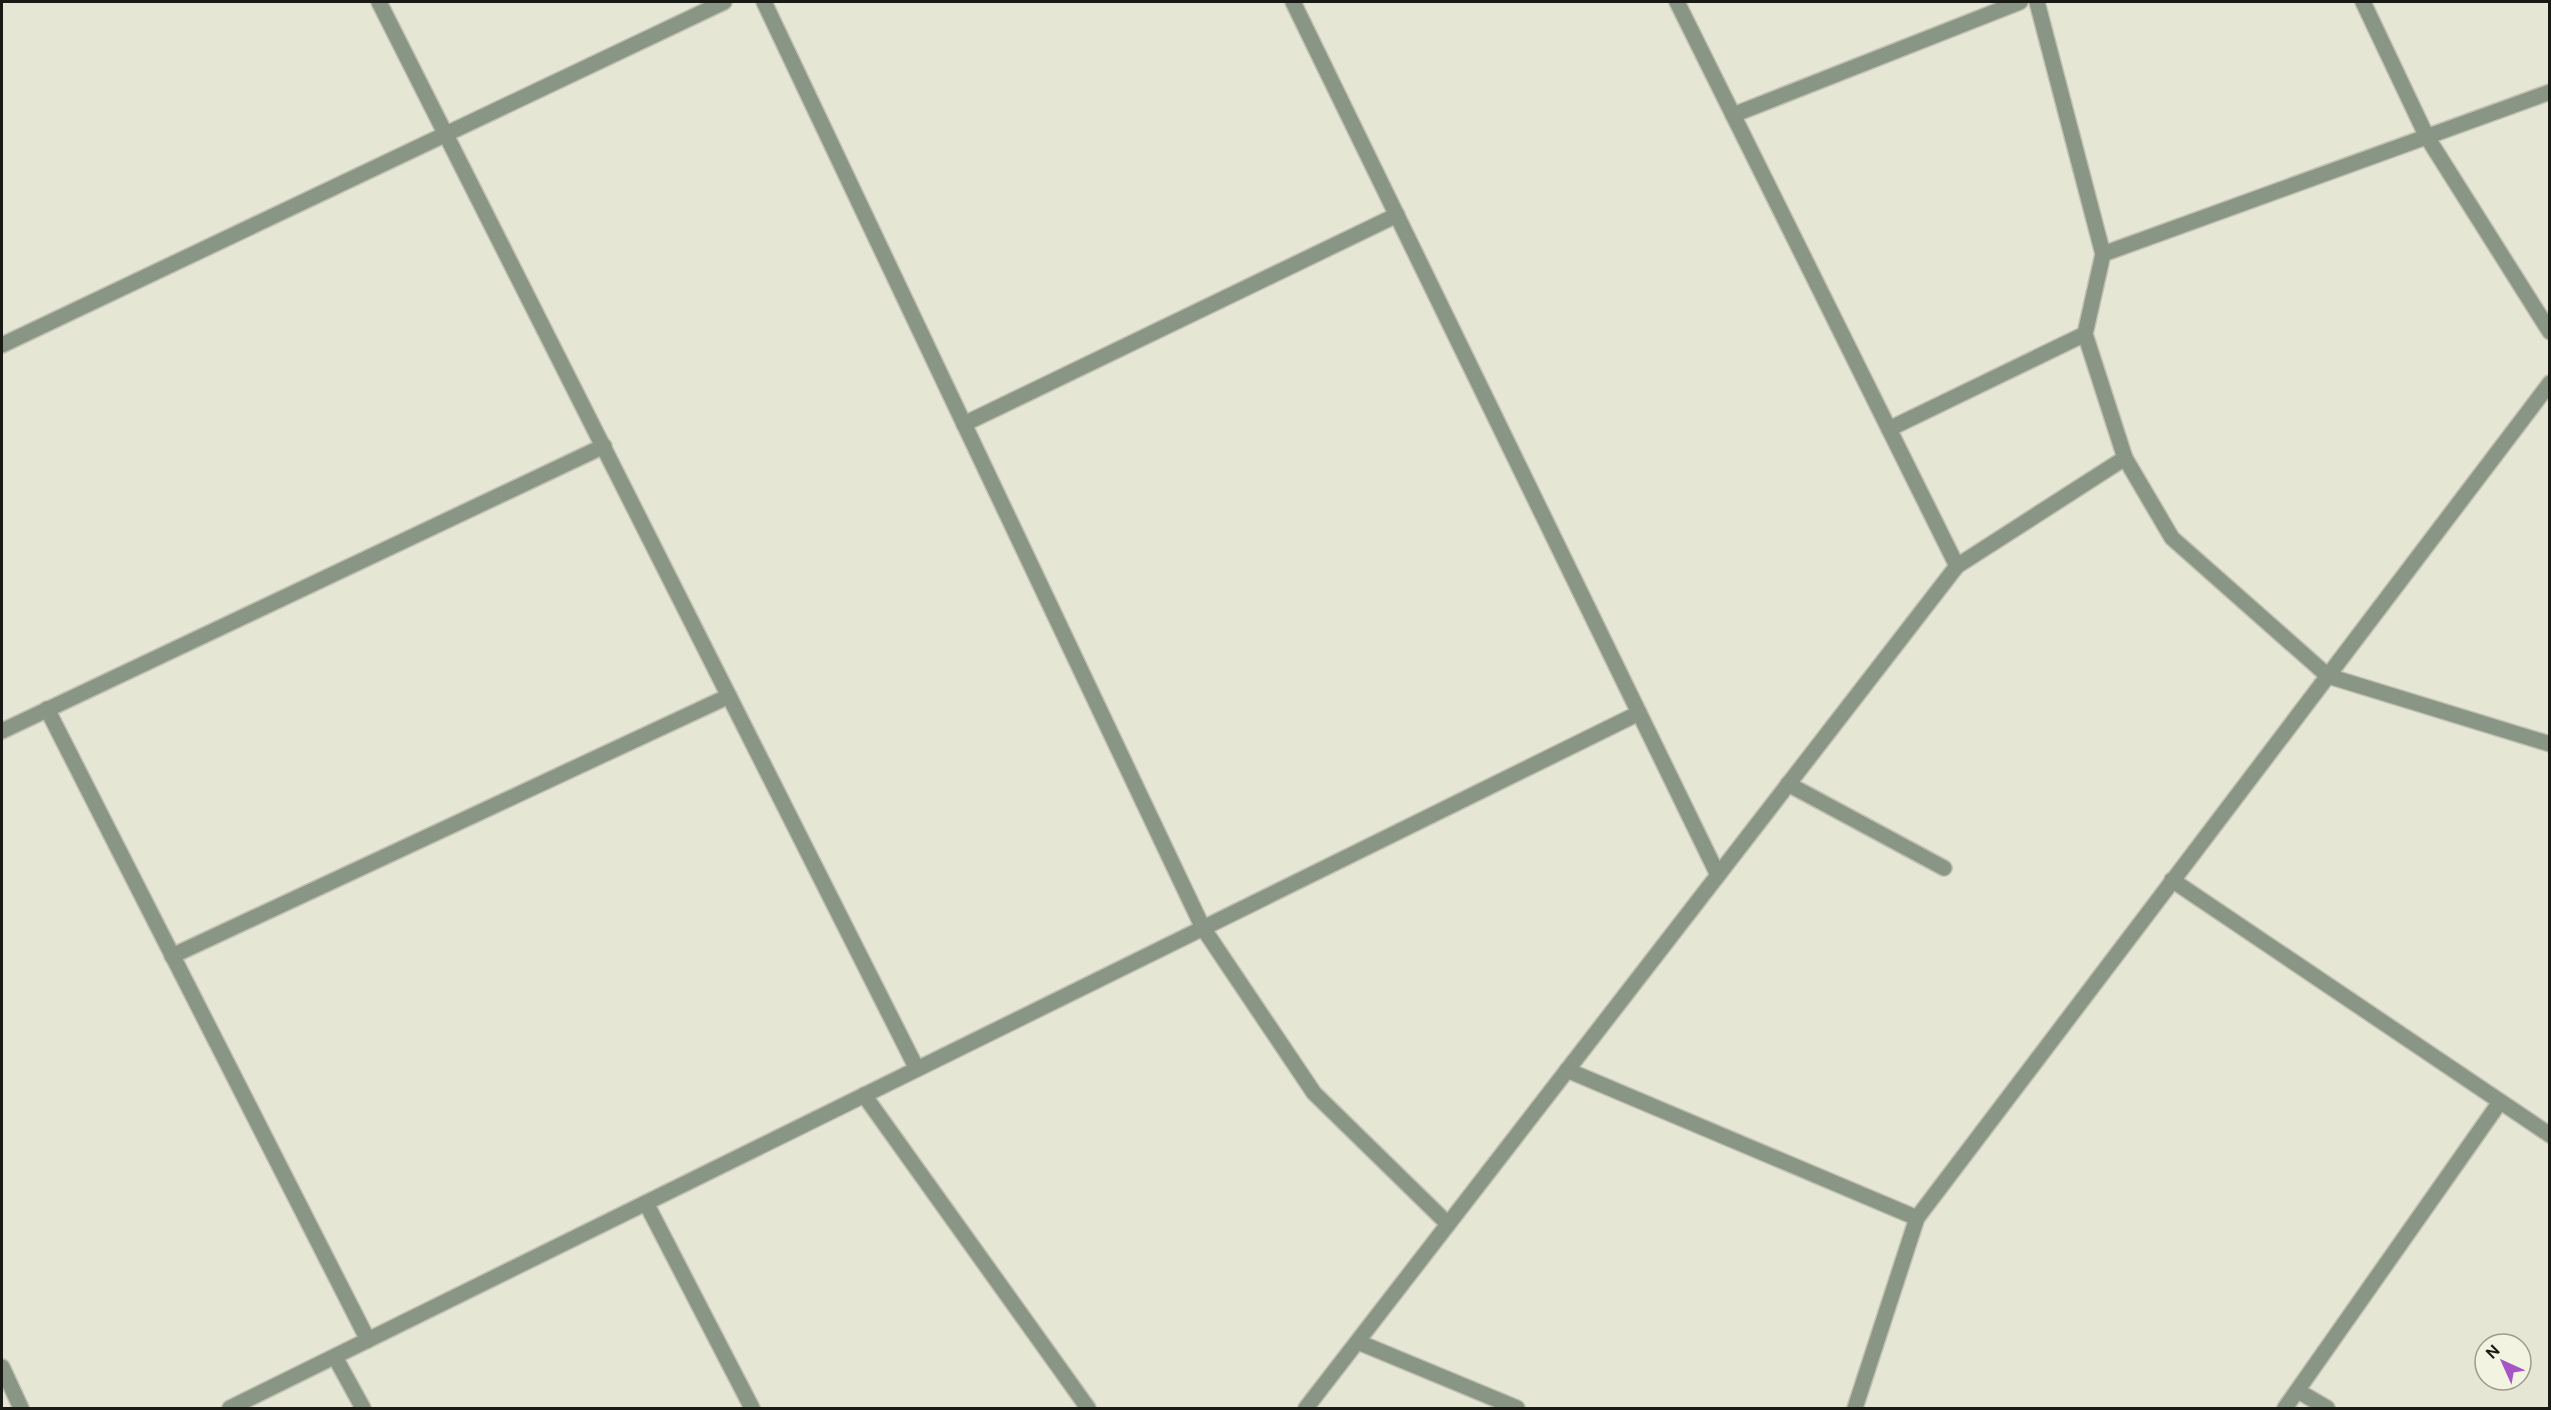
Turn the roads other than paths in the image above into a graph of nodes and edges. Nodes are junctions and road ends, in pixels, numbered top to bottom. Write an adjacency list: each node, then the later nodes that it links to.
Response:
1 (379, 2): 11 (street)
2 (724, 2): 11 (street)
3 (764, 2): 19 (street)
4 (1293, 2): 13 (street)
5 (1677, 2): 10 (street)
6 (2020, 2): 10 (street)
7 (2037, 2): 14 (street)
8 (2364, 2): 12 (street)
9 (2550, 92): 12 (street)
10 (1733, 115): 20 (street)
11 (446, 134): 17 (street); 21 (street)
12 (2427, 137): 14 (street); 15 (street)
13 (1397, 215): 19 (street); 27 (street)
14 (2103, 254): 16 (street)
15 (2550, 332)
16 (2085, 334): 20 (street); 22 (street)
17 (2, 345)
18 (2550, 383): 24 (street)
19 (964, 424): 34 (street)
20 (1889, 429): 23 (street)
21 (604, 446): 25 (street); 26 (street)
22 (2125, 458): 23 (street); 24 (street)
23 (1957, 566): 30 (street)
24 (2328, 676): 29 (street); 33 (street)
25 (729, 696): 35 (street); 36 (street)
26 (48, 709): 28 (street); 35 (street)
27 (1639, 713): 32 (street); 34 (street)
28 (2, 731)
29 (2550, 744)
30 (1788, 784): 31 (street); 32 (street)
31 (1944, 868)
32 (1718, 875): 37 (street)
33 (2172, 880): 39 (street); 42 (street)
34 (1203, 928): 36 (street); 43 (street)
35 (172, 956): 44 (street)
36 (917, 1069): 38 (street)
37 (1568, 1070): 42 (street); 43 (street)
38 (864, 1095): 41 (street); 53 (street)
39 (2500, 1102): 40 (street); 48 (street)
40 (2550, 1135)
41 (646, 1203): 44 (street); 52 (street)
42 (1917, 1218): 56 (street)
43 (1448, 1224): 45 (street)
44 (368, 1341): 46 (street)
45 (1358, 1342): 54 (street); 55 (street)
46 (335, 1357): 50 (street); 51 (street)
47 (2, 1367): 49 (street)
48 (2298, 1391): 57 (street); 58 (street)
49 (21, 1408)
50 (230, 1408)
51 (363, 1408)
52 (752, 1408)
53 (1088, 1408)
54 (1306, 1408)
55 (1516, 1408)
56 (1855, 1408)
57 (2285, 1408)
58 (2327, 1408)

